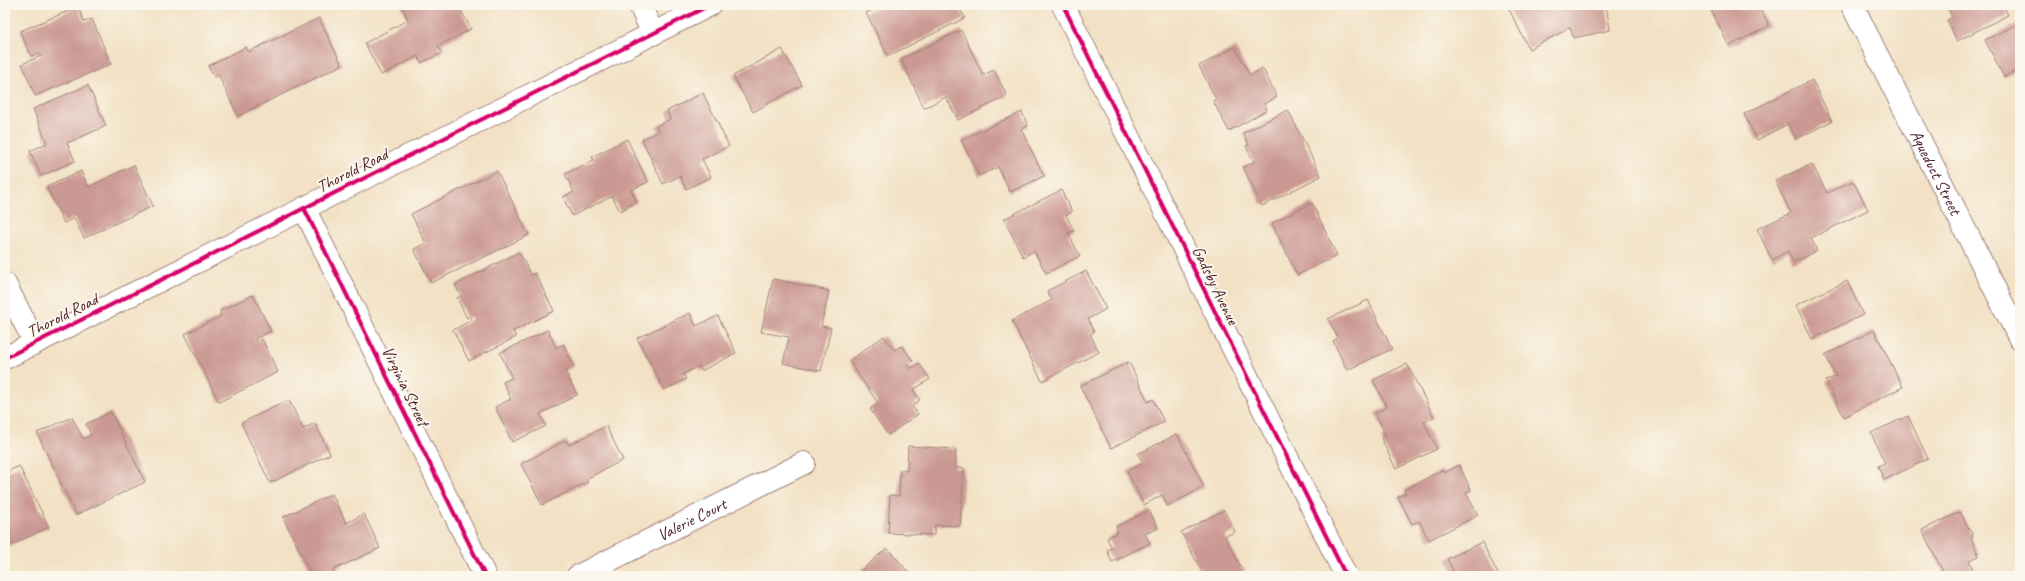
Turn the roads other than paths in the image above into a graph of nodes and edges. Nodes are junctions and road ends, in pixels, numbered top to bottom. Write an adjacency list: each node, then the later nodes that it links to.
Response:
1 (640, 5): 5 (street)
2 (710, 5): 5 (street, Thorold Road)
3 (1063, 5): 14 (street, Gadsby Avenue)
4 (1852, 5): 8 (street, Aqueduct Street)
5 (653, 34): 6 (street, Thorold Road)
6 (304, 208): 9 (street, Thorold Road); 12 (street, Virginia Street)
7 (5, 284): 9 (street)
8 (2020, 339)
9 (35, 343): 10 (street, Thorold Road)
10 (5, 358)
11 (804, 463): 13 (street, Valerie Court)
12 (485, 576)
13 (578, 576)
14 (1346, 576)

